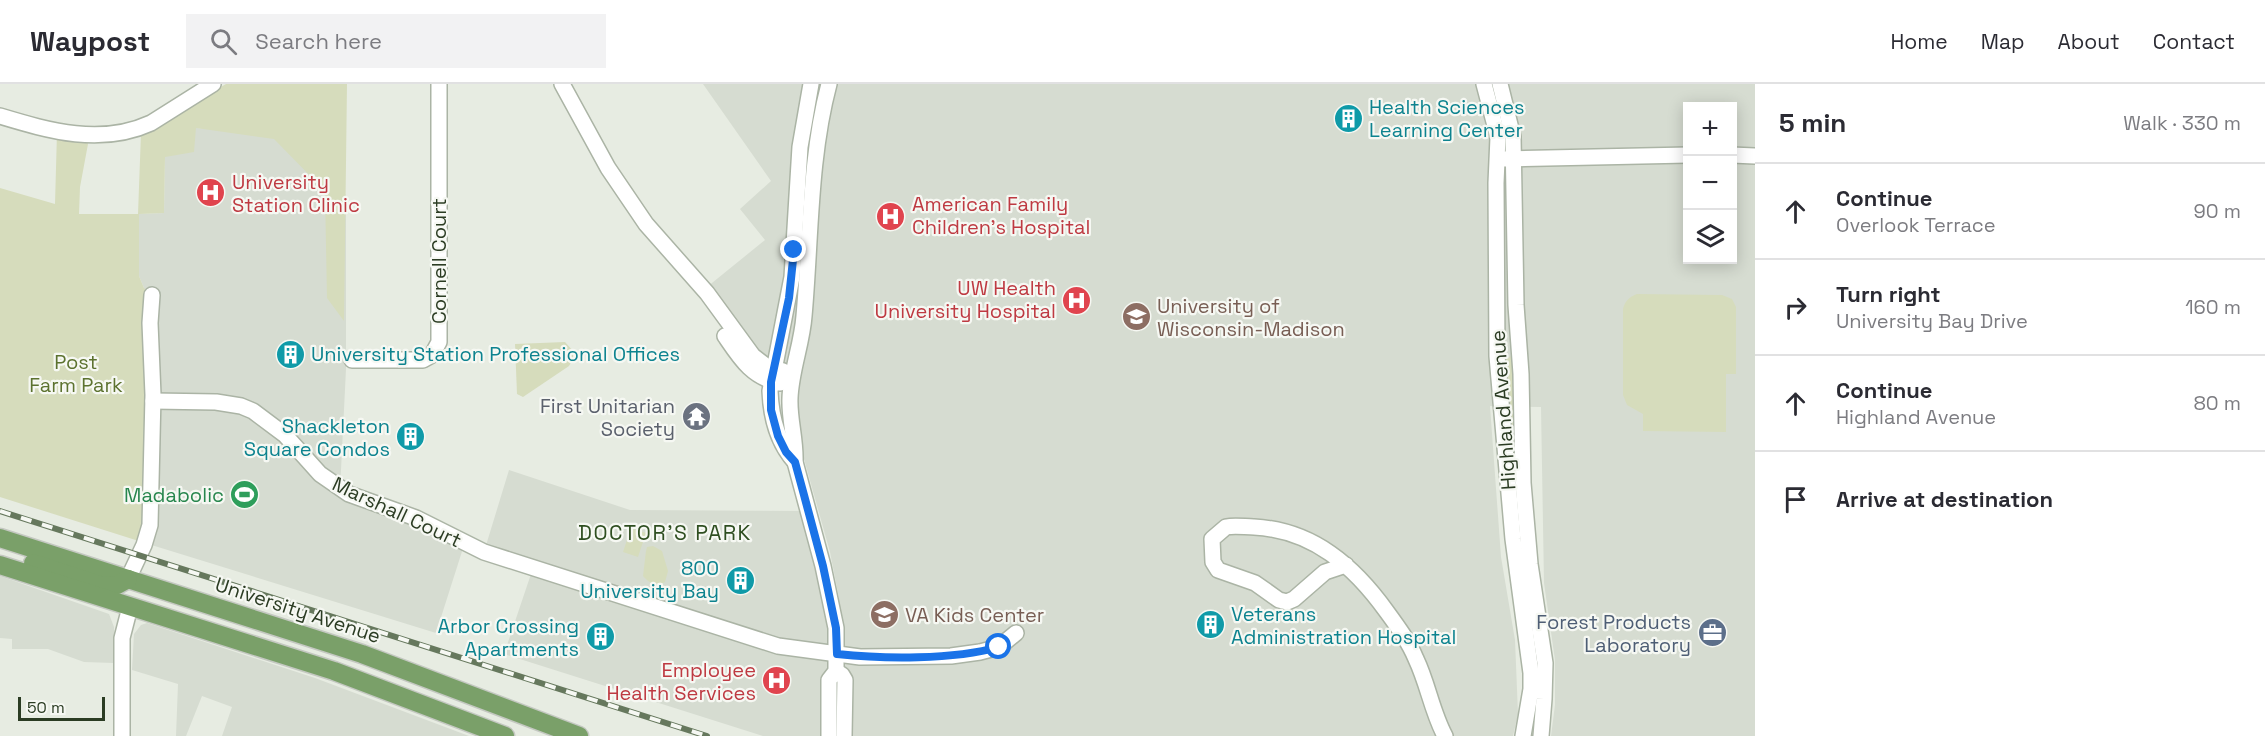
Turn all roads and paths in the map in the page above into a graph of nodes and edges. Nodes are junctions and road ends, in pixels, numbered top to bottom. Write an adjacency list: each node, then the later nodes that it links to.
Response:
1 (213, 84): 8 (street)
2 (439, 84): 15 (street, Cornell Court)
3 (562, 84): 16 (street)
4 (811, 84): 16 (street)
5 (829, 84): 17 (street)
6 (1484, 84): 12 (street, Highland Avenue)
7 (1500, 84): 13 (street, Highland Avenue)
8 (0, 116)
9 (1683, 155): 13 (street)
10 (1737, 155): 11 (street)
11 (1755, 156)
12 (1497, 159): 13 (street); 39 (street, Highland Avenue)
13 (1514, 159): 40 (street, Highland Avenue)
14 (152, 295): 18 (street)
15 (352, 360)
16 (772, 375): 17 (street); 19 (street)
17 (793, 379): 19 (street)
18 (153, 401): 24 (street); 28 (street, Marshall Court)
19 (795, 462): 28 (street)
20 (0, 538): 24 (main road, University Avenue)
21 (0, 559): 24 (main road)
22 (1346, 564): 22 (street); 38 (street)
23 (0, 565): 25 (main road)
24 (128, 579): 26 (main road, University Avenue)
25 (130, 607): 26 (main road); 29 (main road); 33 (street)
26 (273, 625): 31 (main road, University Avenue)
27 (1016, 633): 28 (street, Marshall Court)
28 (837, 654): 30 (street)
29 (334, 671): 31 (main road); 32 (main road)
30 (836, 671): 36 (street); 37 (street)
31 (412, 672): 35 (main road, University Avenue)
32 (496, 734): 34 (main road)
33 (122, 736)
34 (548, 736)
35 (579, 736)
36 (829, 736)
37 (844, 736)
38 (1445, 736)
39 (1523, 736)
40 (1541, 736)

